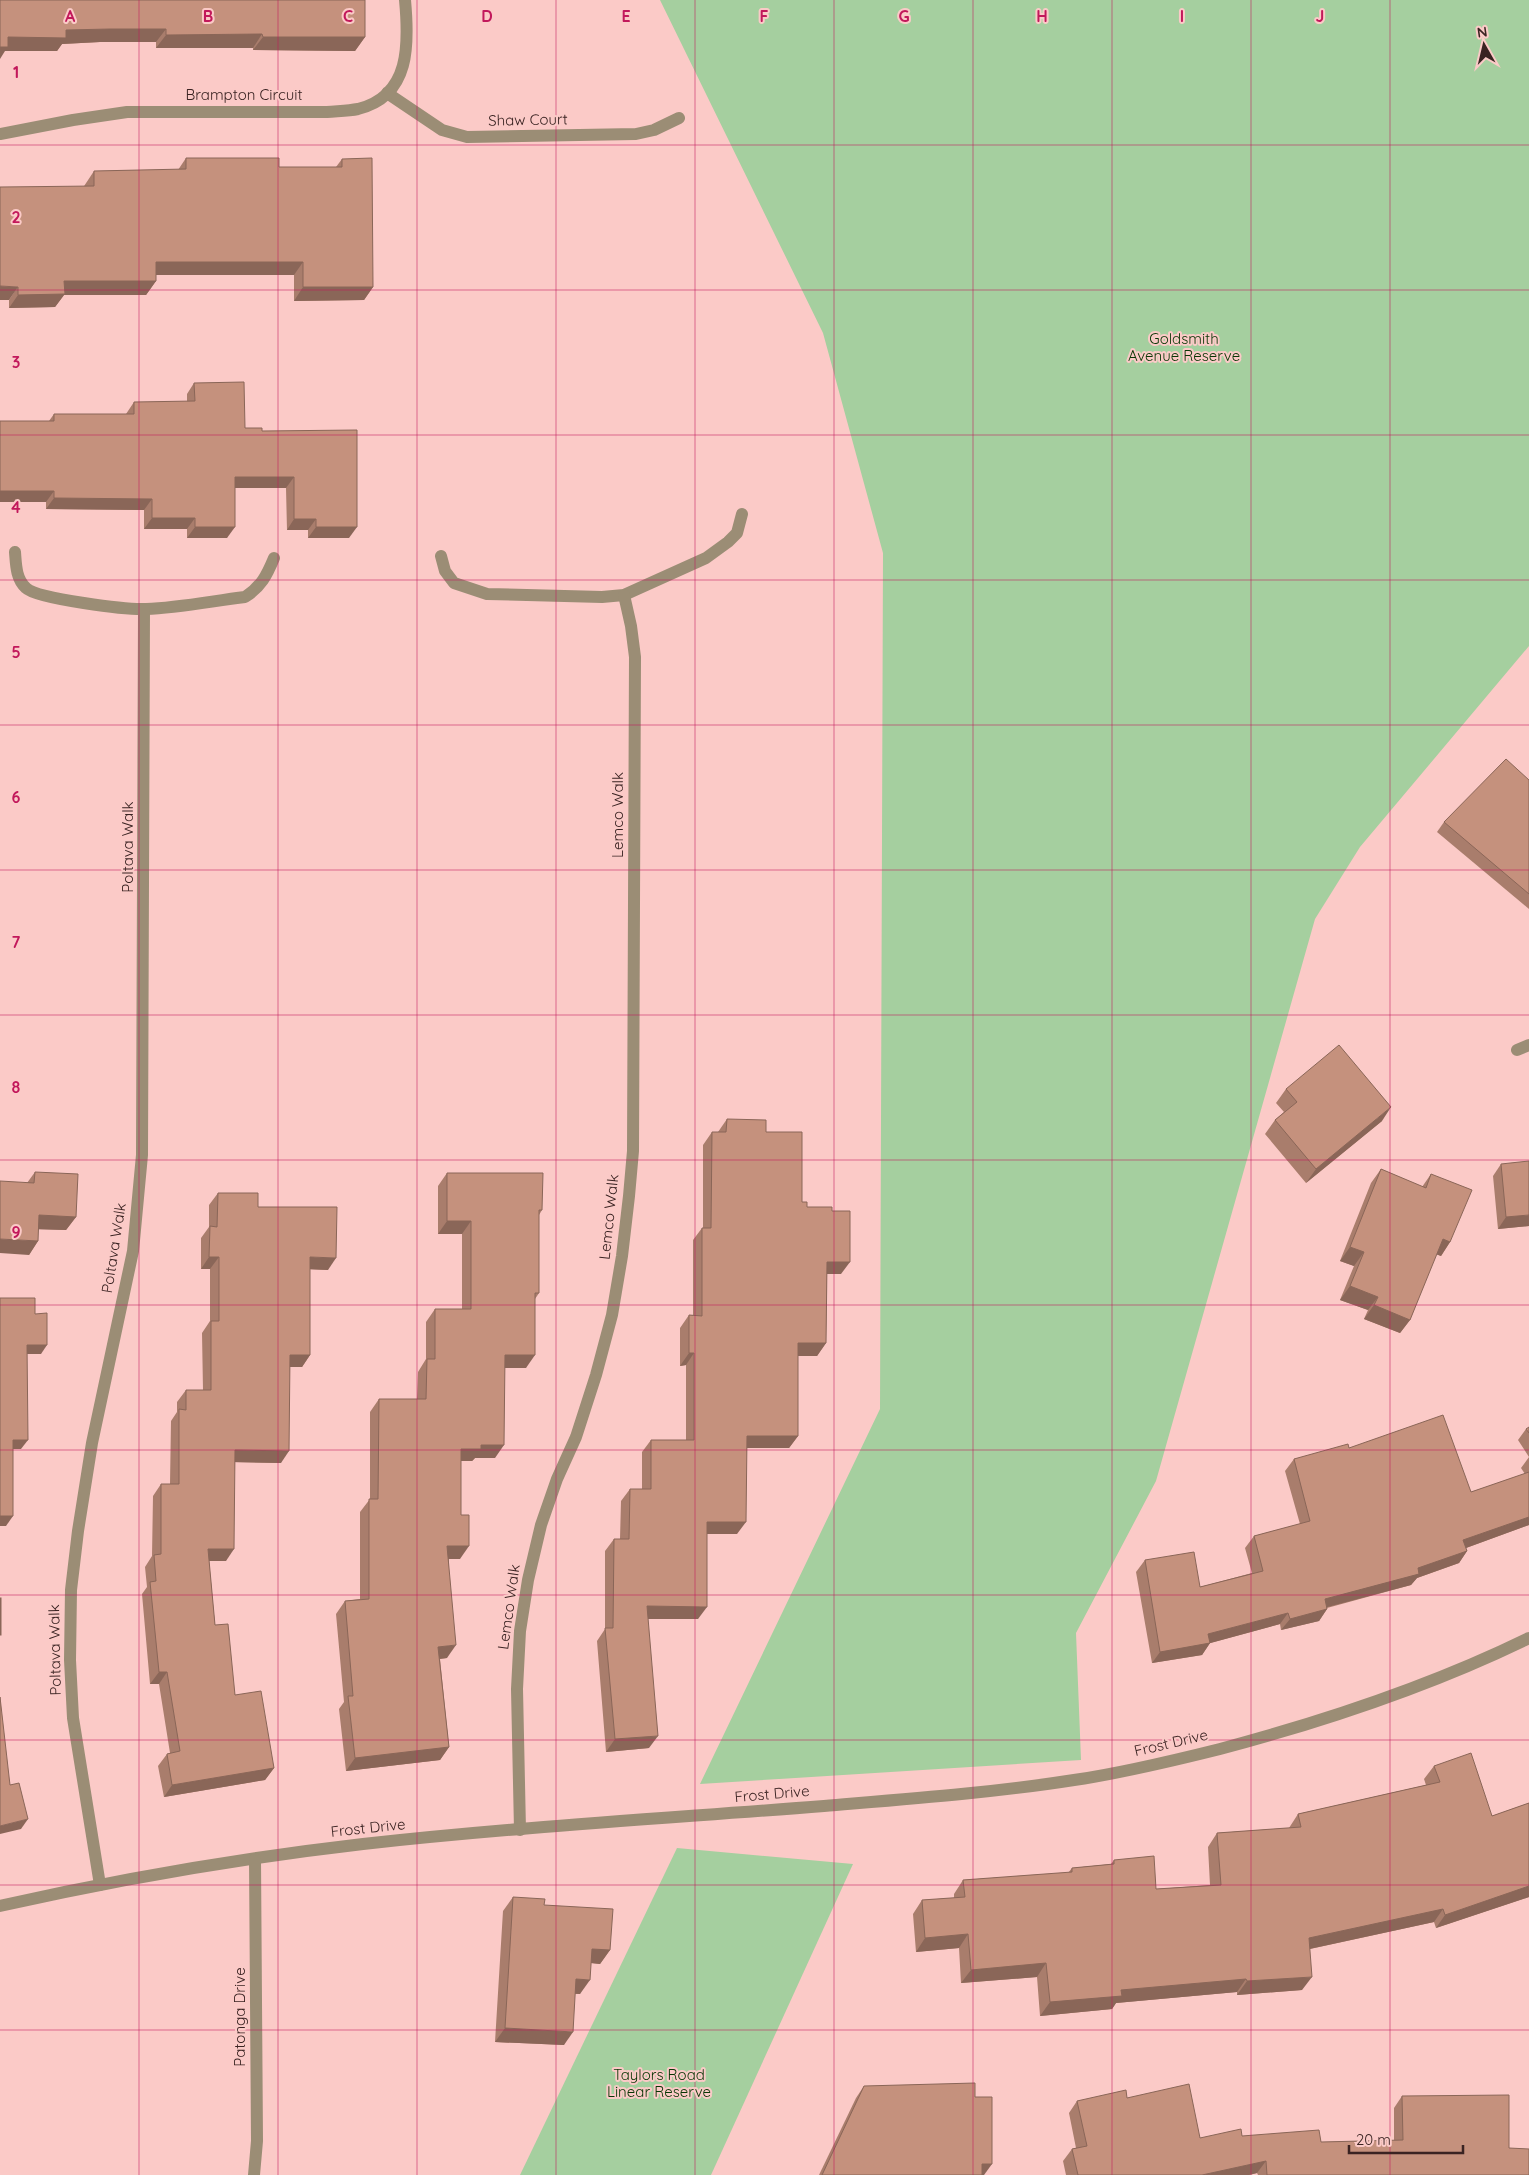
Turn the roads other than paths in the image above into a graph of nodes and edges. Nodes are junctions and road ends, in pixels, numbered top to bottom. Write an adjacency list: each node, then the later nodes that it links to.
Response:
1 (405, 0): 2 (street, Brampton Circuit)
2 (387, 93): 3 (street, Shaw Court); 4 (street, Brampton Circuit)
3 (679, 118)
4 (0, 134)
5 (742, 514): 9 (street)
6 (15, 552): 10 (street)
7 (441, 556): 9 (street)
8 (274, 558): 10 (street)
9 (624, 595): 12 (street, Lemco Walk)
10 (144, 610): 14 (street, Poltava Walk)
11 (1529, 1638): 12 (street, Frost Drive)
12 (520, 1830): 13 (street, Frost Drive)
13 (255, 1859): 14 (street, Frost Drive); 16 (street, Patonga Drive)
14 (100, 1885): 15 (street, Frost Drive)
15 (0, 1906)
16 (254, 2175)

